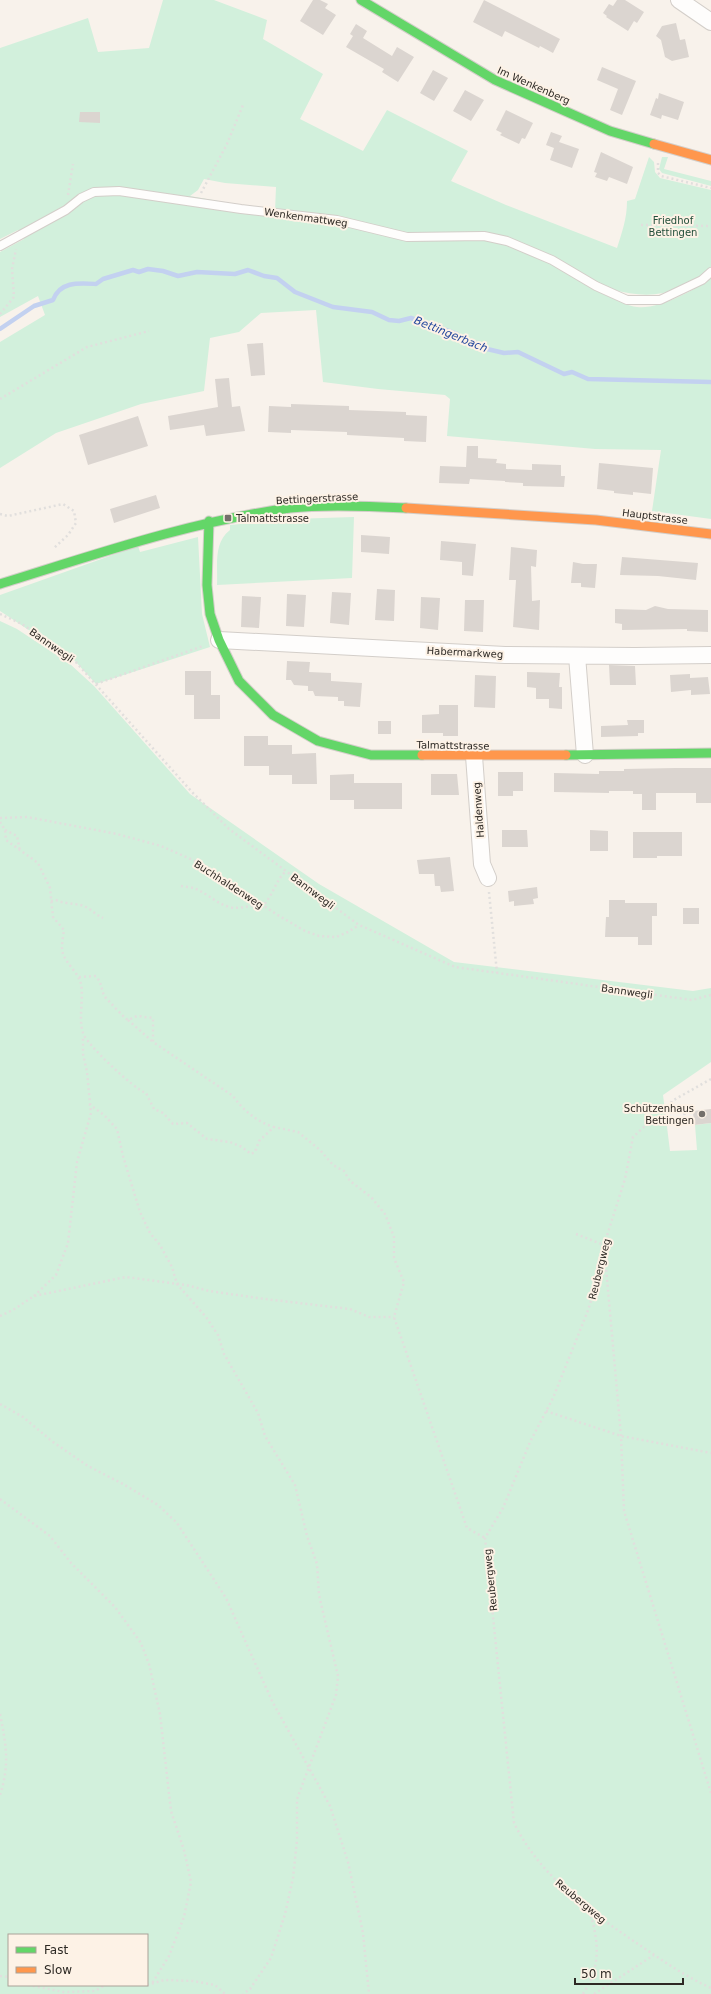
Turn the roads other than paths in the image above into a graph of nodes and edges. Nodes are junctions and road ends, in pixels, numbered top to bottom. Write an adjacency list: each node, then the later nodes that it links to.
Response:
1 (361, 0): 4 (street, Im Wenkenberg)
2 (679, 0): 3 (street)
3 (711, 22)
4 (711, 160)
5 (0, 246): 6 (lane, Wenkenmattweg)
6 (711, 272)
7 (596, 520): 8 (street, Bettingerstrasse); 9 (street, Hauptstrasse)
8 (209, 522): 10 (street, Bettingerstrasse); 11 (street, Talmattstrasse)
9 (711, 534)
10 (0, 584)
11 (220, 640): 13 (street, Habermarkweg); 16 (street, Talmattstrasse)
12 (711, 655): 13 (street, Habermarkweg)
13 (577, 656): 15 (street)
14 (711, 753): 15 (street, Talmattstrasse)
15 (585, 755): 16 (street, Talmattstrasse)
16 (474, 756): 17 (street, Haldenweg)
17 (485, 871)

